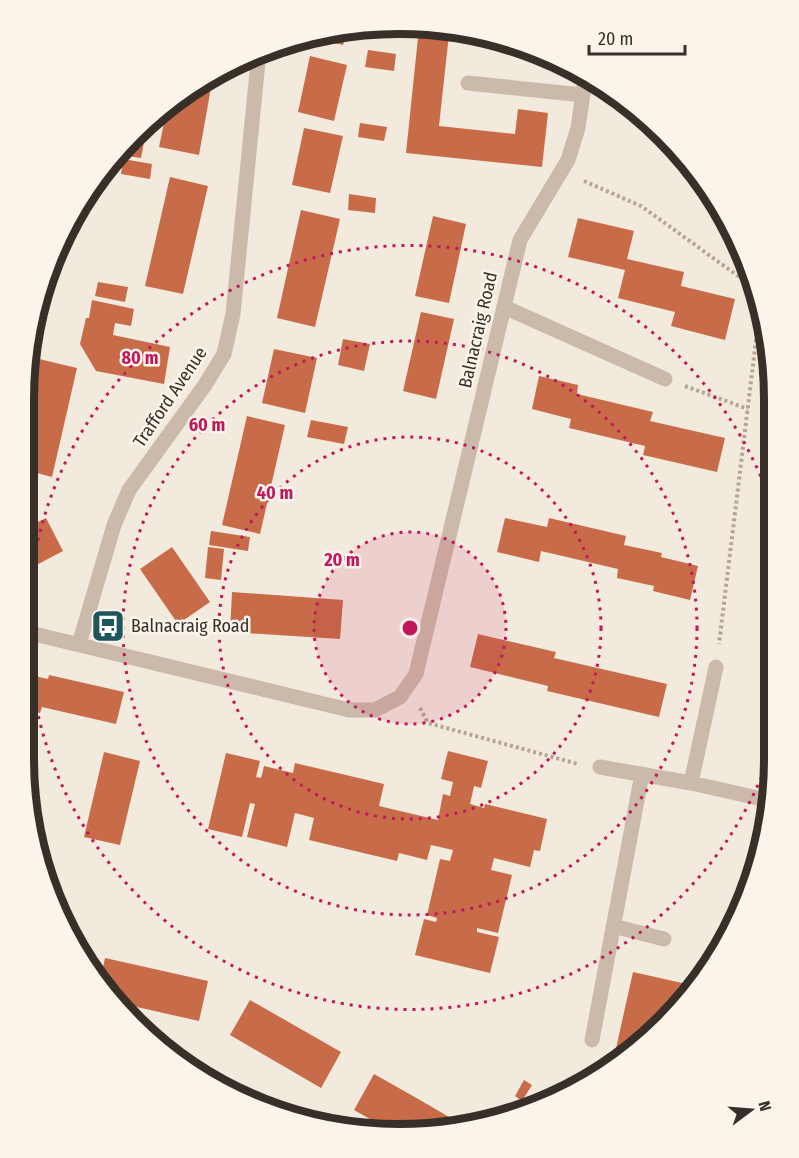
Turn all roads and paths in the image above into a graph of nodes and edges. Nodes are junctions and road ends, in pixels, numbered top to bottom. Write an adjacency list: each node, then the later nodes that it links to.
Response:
1 (258, 63): 11 (street, Trafford Avenue)
2 (468, 83): 3 (street)
3 (584, 88): 4 (street, Balnacraig Road)
4 (561, 171): 5 (path); 6 (street, Balnacraig Road)
5 (744, 280)
6 (504, 307): 8 (street); 13 (street, Balnacraig Road)
7 (757, 330): 9 (path)
8 (665, 379): 9 (path)
9 (748, 409): 12 (path)
10 (34, 634): 11 (street, Balnacraig Road)
11 (79, 644): 13 (street, Balnacraig Road)
12 (716, 667): 16 (street)
13 (407, 686): 14 (path)
14 (600, 767): 15 (street)
15 (642, 774): 16 (street); 18 (street)
16 (691, 783): 17 (street)
17 (762, 799)
18 (613, 926): 19 (street); 20 (street)
19 (664, 939)
20 (592, 1040)

